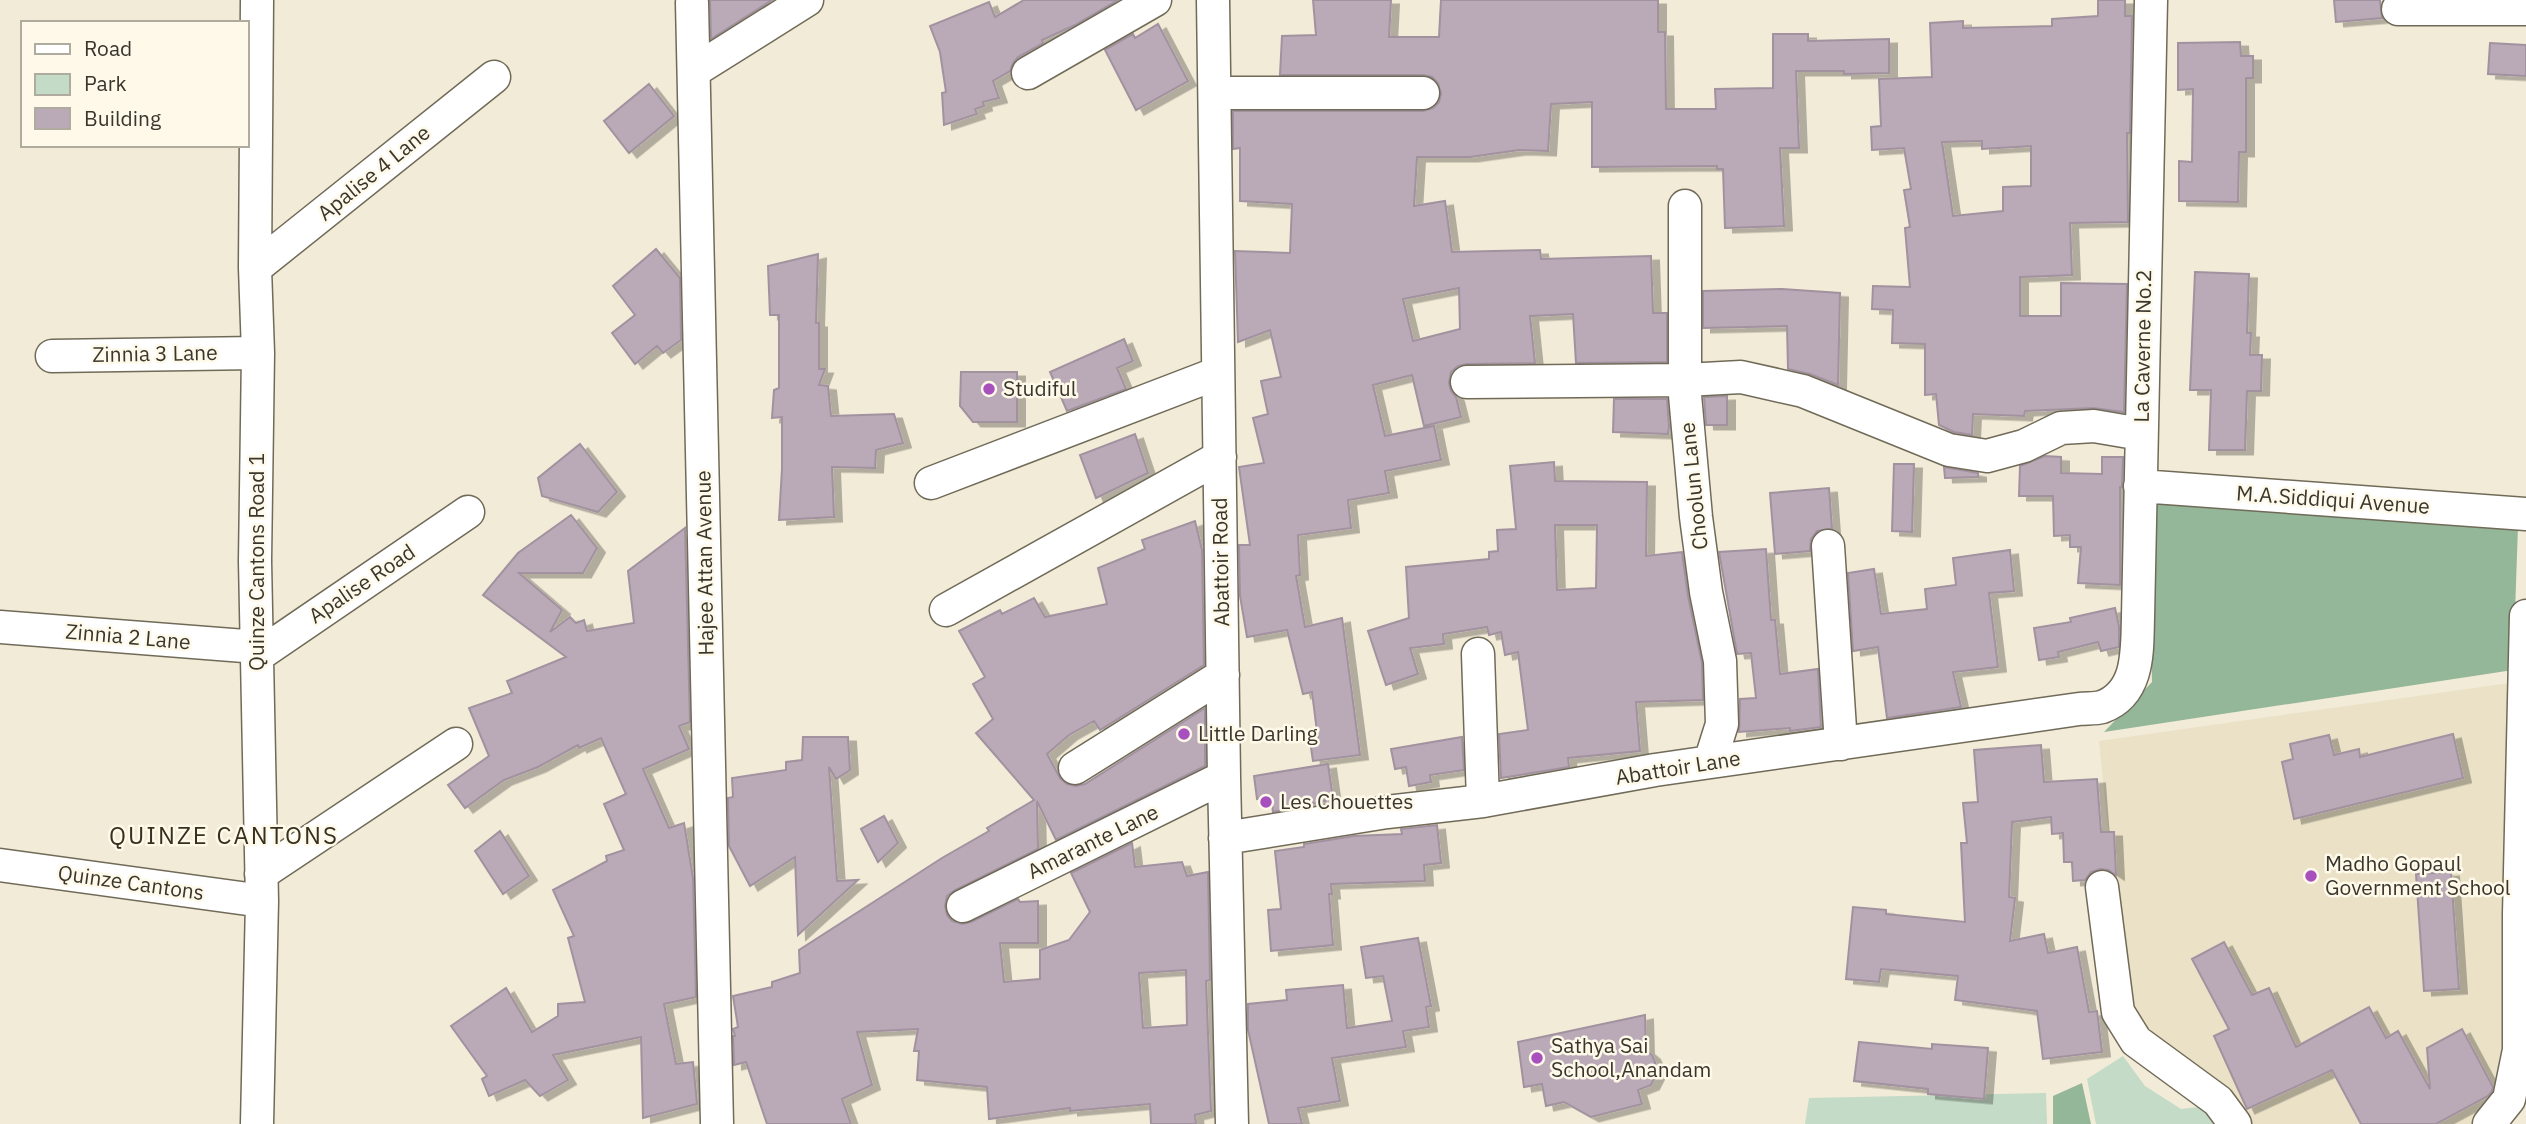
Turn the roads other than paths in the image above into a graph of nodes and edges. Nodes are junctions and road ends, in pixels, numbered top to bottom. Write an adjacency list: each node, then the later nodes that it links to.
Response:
1 (257, 0): 14 (street, Quinze Cantons Road 1)
2 (807, 0): 9 (street)
3 (1155, 0): 10 (street)
4 (1213, 0): 12 (street, Abattoir Road)
5 (2151, 0): 22 (street, La Caverne No.2)
6 (692, 3): 9 (street, Hajee Attan Avenue)
7 (2398, 9): 8 (street)
8 (2526, 9)
9 (694, 71): 48 (street, Hajee Attan Avenue)
10 (1028, 73)
11 (494, 77): 16 (street, Apalise 4 Lane)
12 (1214, 93): 13 (street); 19 (street, Abattoir Road)
13 (1423, 93)
14 (252, 133): 16 (street, Quinze Cantons Road 1)
15 (1685, 206): 20 (street, Choolun Lane)
16 (255, 268): 17 (street, Quinze Cantons Road 1)
17 (258, 352): 18 (street, Zinnia 3 Lane); 32 (street, Quinze Cantons Road 1)
18 (52, 356)
19 (1218, 373): 23 (street, Abattoir Road); 24 (street)
20 (1685, 380): 21 (street); 22 (street); 38 (street, Choolun Lane)
21 (1467, 382)
22 (2141, 434): 25 (street, La Caverne No.2)
23 (1220, 457): 29 (street); 34 (street, Abattoir Road)
24 (931, 483)
25 (2140, 486): 27 (street, M.A.Siddiqui Avenue); 35 (street, La Caverne No.2)
26 (468, 512): 32 (street, Apalise Road)
27 (2526, 514)
28 (1828, 546): 37 (street)
29 (946, 610)
30 (2526, 617): 51 (street)
31 (0, 627): 32 (street, Zinnia 2 Lane)
32 (257, 652): 45 (street, Quinze Cantons Road 1)
33 (1478, 654): 41 (street)
34 (1223, 675): 39 (street); 40 (street, Abattoir Road)
35 (2126, 691): 37 (street, Abattoir Lane)
36 (456, 744): 45 (street)
37 (1841, 744): 38 (street, Abattoir Lane)
38 (1710, 762): 41 (street, Abattoir Lane)
39 (1075, 768)
40 (1224, 777): 42 (street, Abattoir Road); 46 (street, Amarante Lane)
41 (1483, 801): 42 (street, Abattoir Lane)
42 (1225, 838): 49 (street, Abattoir Road)
43 (0, 865): 45 (street, Quinze Cantons)
44 (2102, 887): 50 (street)
45 (261, 888): 47 (street, Quinze Cantons Road 1)
46 (963, 906)
47 (257, 1124)
48 (717, 1124)
49 (1232, 1124)
50 (2235, 1124)
51 (2489, 1124)

